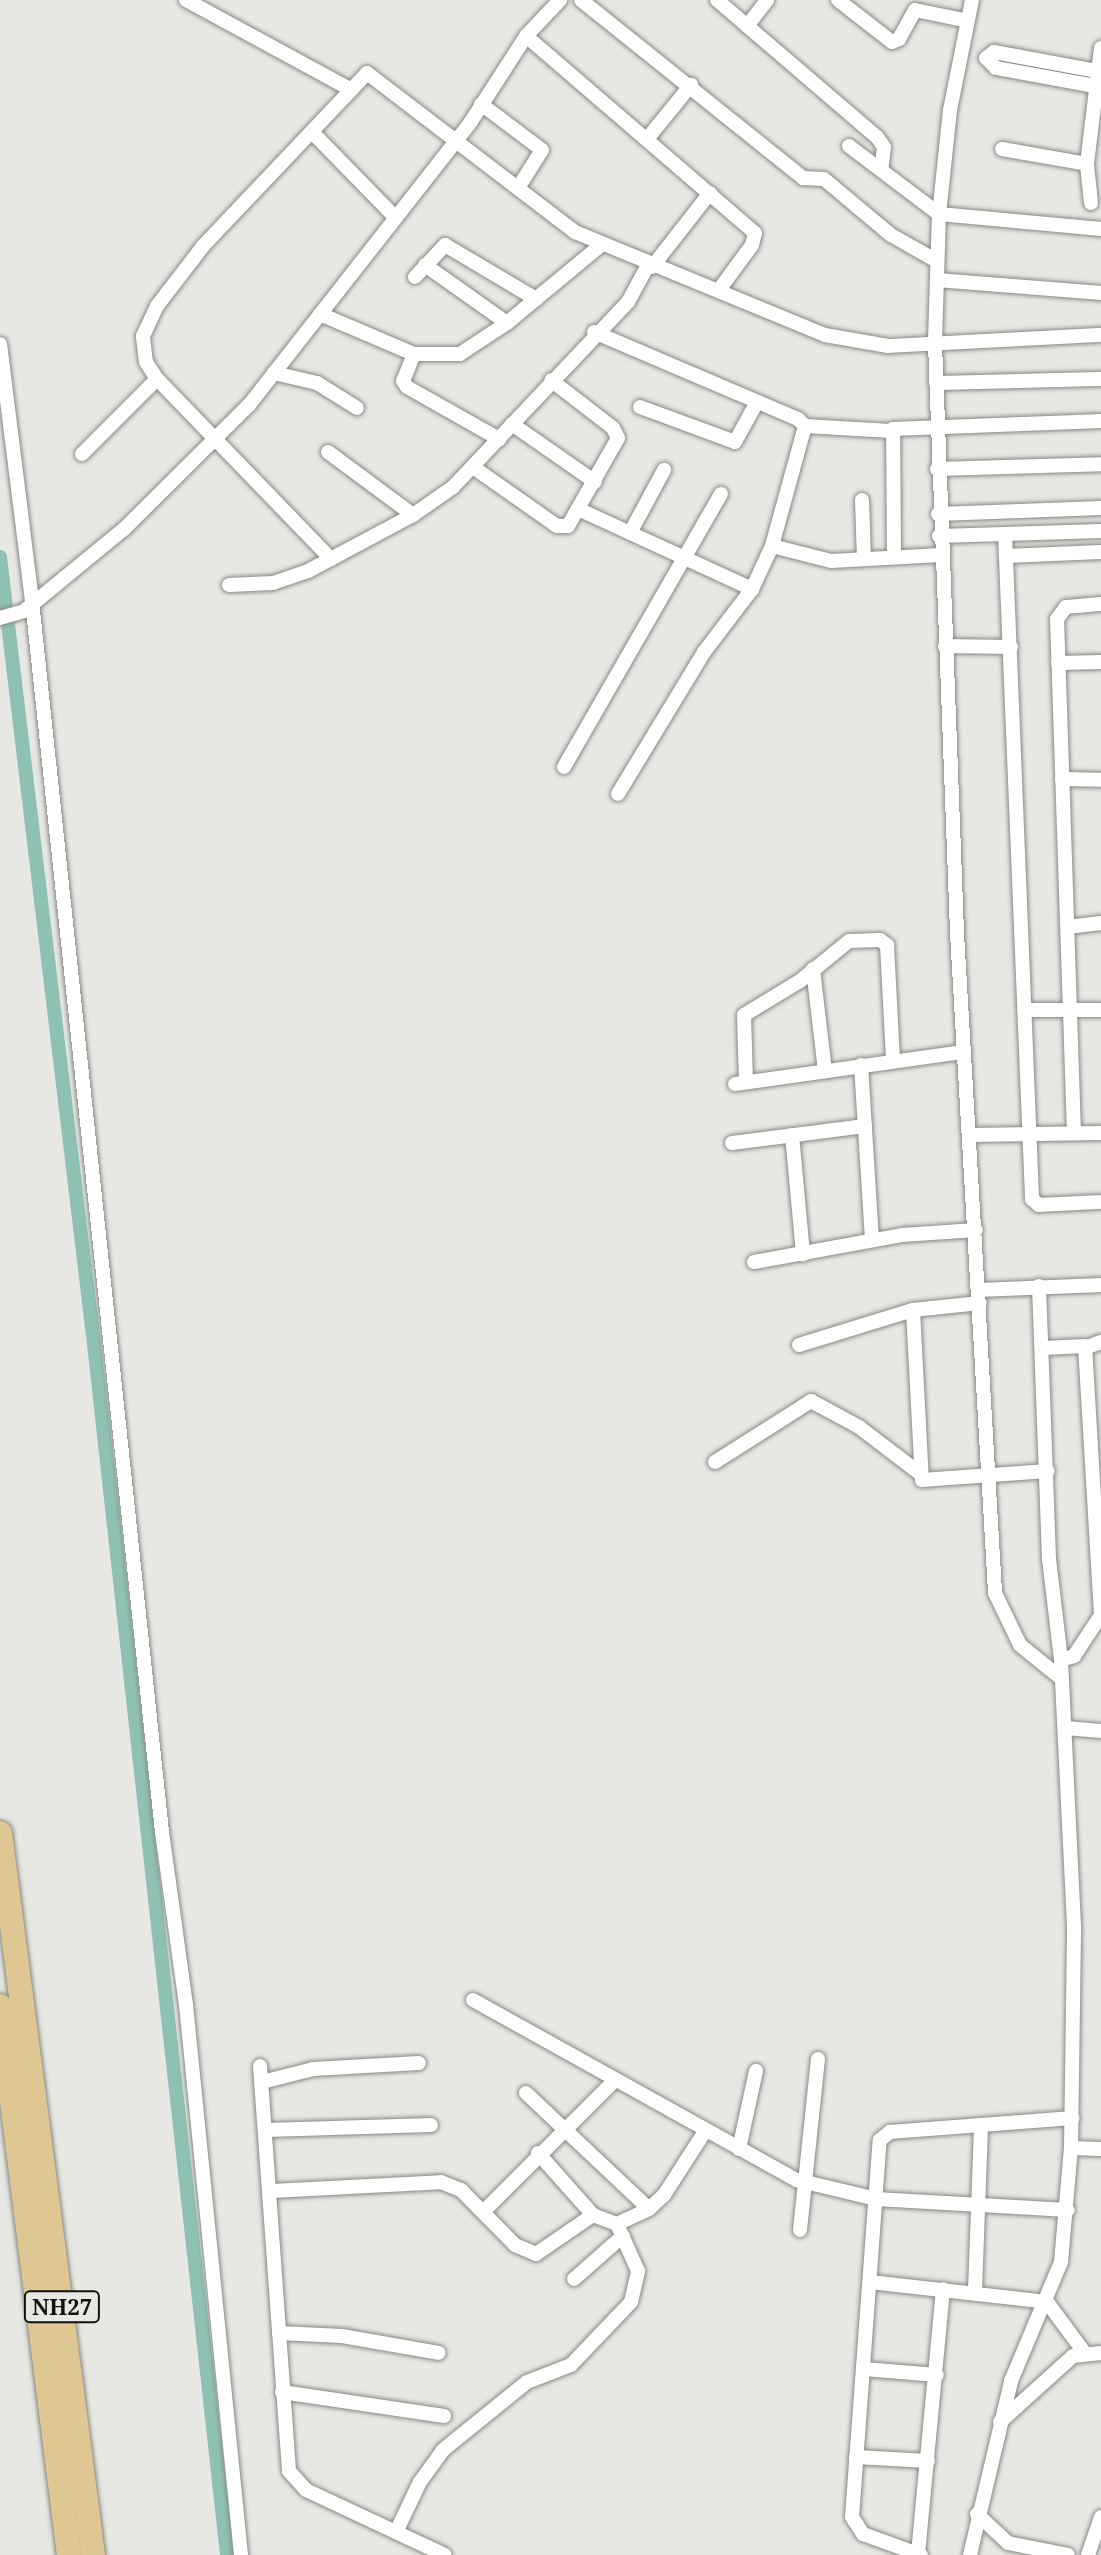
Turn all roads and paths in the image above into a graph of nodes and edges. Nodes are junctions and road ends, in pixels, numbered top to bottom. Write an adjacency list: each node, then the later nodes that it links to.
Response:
1 (186, 0): 15 (street)
2 (560, 0): 10 (street)
3 (581, 0): 13 (street)
4 (717, 0): 9 (street)
5 (767, 0): 9 (street)
6 (838, 0): 8 (street)
7 (972, 0): 8 (street)
8 (968, 21): 27 (street)
9 (747, 26): 23 (street)
10 (526, 36): 16 (street); 18 (street)
11 (1101, 48): 12 (street)
12 (1097, 71): 14 (street); 14 (street)
13 (691, 85): 18 (street); 31 (street)
14 (1095, 86): 22 (street)
15 (350, 89): 17 (street); 19 (street)
16 (481, 104): 19 (street); 24 (street)
17 (312, 132): 28 (street); 45 (street)
18 (647, 139): 25 (street)
19 (455, 143): 24 (street); 28 (street)
20 (849, 146): 23 (street)
21 (1002, 149): 22 (street)
22 (1087, 164): 26 (street)
23 (881, 170): 27 (street)
24 (518, 188): 30 (street)
25 (710, 193): 32 (street); 34 (street)
26 (1091, 203)
27 (939, 214): 29 (street); 31 (street)
28 (396, 218): 37 (street)
29 (1101, 229)
30 (601, 245): 32 (street); 36 (street)
31 (937, 261): 33 (street)
32 (650, 266): 34 (street); 39 (street)
33 (937, 280): 35 (street); 41 (street)
34 (719, 290): 41 (street)
35 (1101, 293)
36 (536, 299): 38 (street); 38 (street)
37 (320, 314): 43 (street); 44 (street)
38 (507, 323): 43 (street)
39 (594, 332): 47 (street); 49 (street)
40 (1101, 335): 41 (street)
41 (935, 343): 48 (street)
42 (0, 344): 87 (street)
43 (414, 354): 57 (street)
44 (274, 373): 51 (street); 58 (street)
45 (157, 379): 58 (street); 60 (street)
46 (1101, 379): 48 (street)
47 (551, 380): 53 (street); 65 (street)
48 (936, 383): 55 (street)
49 (757, 402): 50 (street); 54 (street)
50 (640, 407)
51 (357, 408)
52 (1101, 421): 55 (street)
53 (512, 424): 57 (street); 65 (street)
54 (805, 426): 56 (street); 76 (street)
55 (937, 426): 56 (street); 63 (street)
56 (891, 431): 80 (street)
57 (499, 439): 62 (street)
58 (214, 440): 81 (street); 87 (street)
59 (328, 452): 71 (street)
60 (82, 454)
61 (1101, 464): 63 (street)
62 (473, 467): 69 (street); 71 (street)
63 (937, 469): 70 (street)
64 (664, 470): 73 (street)
65 (595, 482): 69 (street)
66 (721, 494): 82 (street)
67 (862, 500): 83 (street)
68 (1101, 508): 70 (street)
69 (578, 509): 73 (street)
70 (938, 514): 75 (street)
71 (413, 515): 81 (street)
72 (1101, 531): 74 (street)
73 (630, 533): 82 (street)
74 (1005, 534): 75 (street); 79 (street)
75 (939, 536): 78 (street)
76 (772, 546): 83 (street); 85 (street)
77 (1101, 552): 79 (street)
78 (941, 555): 80 (street); 89 (street)
79 (1006, 556): 90 (street)
80 (894, 557): 83 (street)
81 (331, 559): 84 (street)
82 (685, 559): 85 (street); 93 (street)
83 (864, 559)
84 (229, 585)
85 (752, 589): 96 (street)
86 (1101, 604): 92 (street)
87 (28, 606): 88 (street); 188 (street)
88 (2, 616)
89 (945, 646): 90 (street); 103 (street)
90 (1011, 647): 100 (street)
91 (1101, 662): 92 (street)
92 (1058, 663): 94 (street)
93 (564, 767)
94 (1062, 779): 95 (street); 98 (street)
95 (1101, 780)
96 (618, 794)
97 (1101, 923): 98 (street)
98 (1068, 927): 102 (street)
99 (813, 969): 104 (street); 106 (street); 106 (street)
100 (1024, 1010): 102 (street); 112 (street)
101 (1101, 1010): 102 (street)
102 (1073, 1011): 108 (street)
103 (964, 1052): 104 (street); 111 (street)
104 (893, 1061): 105 (street)
105 (861, 1065): 106 (street); 107 (street)
106 (825, 1071)
107 (865, 1126): 110 (street); 116 (street)
108 (1074, 1133): 109 (street); 112 (street)
109 (1101, 1133)
110 (792, 1135): 113 (street); 117 (street)
111 (970, 1135): 112 (street); 115 (street)
112 (1028, 1135): 114 (street)
113 (732, 1143)
114 (1101, 1202)
115 (976, 1230): 116 (street); 121 (street)
116 (872, 1240): 117 (street)
117 (803, 1254): 118 (street)
118 (754, 1262)
119 (1101, 1285): 120 (street)
120 (1039, 1286): 121 (street); 126 (street)
121 (980, 1296): 122 (street); 130 (street)
122 (913, 1310): 124 (street); 129 (street)
123 (1101, 1342): 125 (street)
124 (799, 1345)
125 (1085, 1346): 126 (street); 131 (street)
126 (1043, 1348): 128 (street)
127 (715, 1462): 129 (street)
128 (1048, 1471): 130 (street); 132 (street)
129 (918, 1472): 130 (street)
130 (989, 1476): 133 (street)
131 (1101, 1615): 132 (street)
132 (1061, 1660): 133 (street)
133 (1062, 1679): 134 (street)
134 (1066, 1728): 135 (street); 146 (street)
135 (1101, 1731)
136 (0, 1833): 138 (highway, NH27)
137 (473, 2000): 143 (street)
138 (11, 2006): 186 (highway, NH27); 187 (highway, NH27)
139 (818, 2059): 156 (street)
140 (419, 2063): 144 (street)
141 (260, 2066): 144 (street)
142 (756, 2071): 153 (street)
143 (614, 2081): 149 (street); 151 (street)
144 (262, 2082): 150 (street)
145 (526, 2093): 149 (street)
146 (1072, 2118): 148 (street); 152 (street)
147 (431, 2125): 150 (street)
148 (981, 2125): 158 (street); 159 (street)
149 (565, 2127): 155 (street); 160 (street)
150 (266, 2130): 157 (street)
151 (704, 2133): 153 (street); 160 (street)
152 (1071, 2148): 154 (street); 161 (street)
153 (739, 2149): 156 (street)
154 (1101, 2149)
155 (538, 2153): 162 (street); 163 (street)
156 (807, 2183): 158 (street); 165 (street)
157 (272, 2191): 162 (street); 171 (street)
158 (876, 2199): 159 (street); 167 (street)
159 (978, 2205): 161 (street); 169 (street)
160 (649, 2209): 164 (street)
161 (1068, 2210): 170 (street)
162 (483, 2212): 163 (street)
163 (593, 2215): 164 (street)
164 (620, 2230): 166 (street); 184 (street)
165 (800, 2230)
166 (574, 2279)
167 (870, 2282): 168 (street); 175 (street)
168 (943, 2289): 169 (street); 176 (street)
169 (975, 2291): 170 (street)
170 (1047, 2302): 172 (street); 179 (street)
171 (279, 2333): 173 (street); 177 (street)
172 (1084, 2352): 174 (street); 179 (street)
173 (439, 2353)
174 (1101, 2353)
175 (864, 2369): 176 (street); 180 (street)
176 (937, 2375): 181 (street)
177 (282, 2392): 178 (street); 184 (street)
178 (444, 2416)
179 (998, 2423): 182 (street)
180 (856, 2457): 181 (street); 185 (street)
181 (928, 2461): 185 (street)
182 (977, 2514): 190 (street); 191 (street)
183 (1101, 2517): 192 (street)
184 (396, 2532): 189 (street)
185 (919, 2554)
186 (69, 2555)
187 (93, 2555)
188 (241, 2555)
189 (445, 2555)
190 (970, 2555)
191 (1068, 2555)
192 (1088, 2555)

